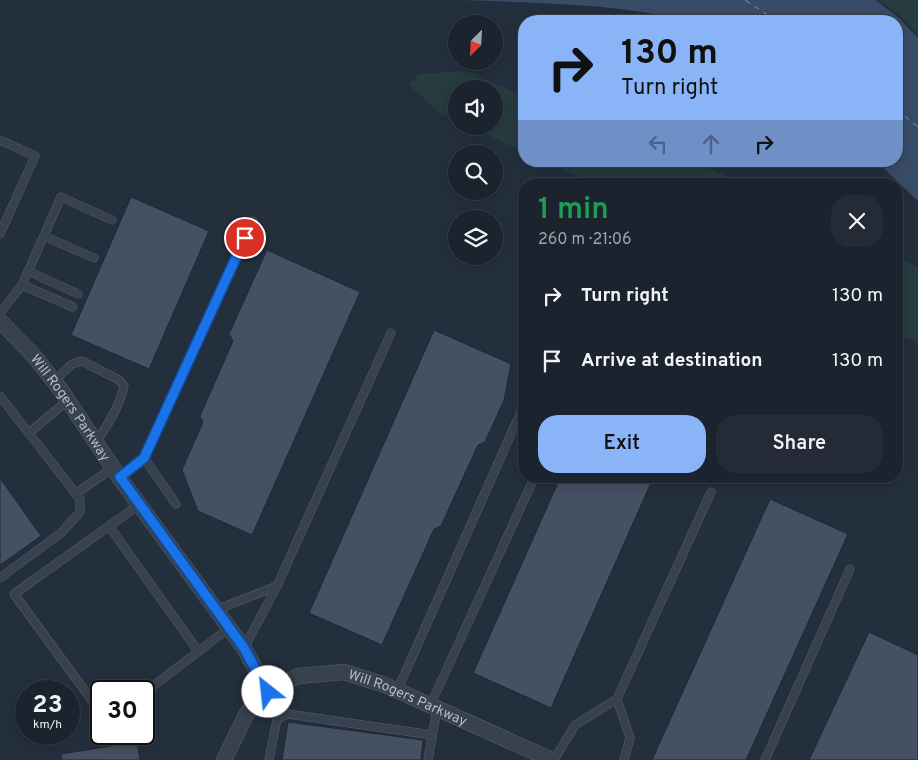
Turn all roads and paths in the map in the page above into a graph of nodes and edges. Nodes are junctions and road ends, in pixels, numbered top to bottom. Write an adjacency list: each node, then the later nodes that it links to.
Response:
1 (0, 140): 4 (lane)
2 (112, 220): 5 (lane)
3 (253, 221): 20 (lane)
4 (0, 234)
5 (44, 236): 6 (lane); 7 (lane)
6 (94, 258)
7 (28, 271): 8 (lane); 9 (lane)
8 (22, 285): 10 (lane); 11 (lane)
9 (78, 294)
10 (73, 307)
11 (0, 313)
12 (0, 321): 14 (street, Will Rogers Parkway)
13 (391, 333): 30 (lane)
14 (54, 381): 16 (street, Will Rogers Parkway); 19 (lane)
15 (0, 396): 18 (lane)
16 (68, 400): 18 (lane); 19 (street, Will Rogers Parkway)
17 (518, 419): 36 (lane)
18 (29, 433): 24 (lane)
19 (96, 442): 21 (street, Will Rogers Parkway)
20 (144, 458): 21 (lane); 26 (lane)
21 (116, 472): 24 (lane); 25 (street, Will Rogers Parkway)
22 (532, 483): 40 (lane)
23 (712, 492): 39 (lane)
24 (76, 494): 29 (lane)
25 (140, 504): 27 (lane); 31 (street, Will Rogers Parkway)
26 (176, 504)
27 (109, 526): 34 (lane); 38 (lane)
28 (850, 569): 48 (lane)
29 (0, 578)
30 (277, 586): 31 (lane); 33 (lane)
31 (216, 610): 32 (street, Will Rogers Parkway)
32 (229, 628): 33 (street, Will Rogers Parkway); 34 (lane)
33 (244, 648): 37 (street, Will Rogers Parkway)
34 (198, 651): 35 (lane)
35 (155, 684)
36 (397, 691): 37 (street, Will Rogers Parkway); 40 (street, Will Rogers Parkway)
37 (268, 692): 41 (lane); 43 (street)
38 (90, 698)
39 (617, 699): 46 (lane); 47 (lane)
40 (434, 707): 42 (lane); 46 (street, Will Rogers Parkway)
41 (282, 717): 42 (lane); 44 (lane)
42 (432, 735): 45 (lane)
43 (224, 760)
44 (269, 760)
45 (428, 760)
46 (553, 760)
47 (624, 760)
48 (765, 760)

